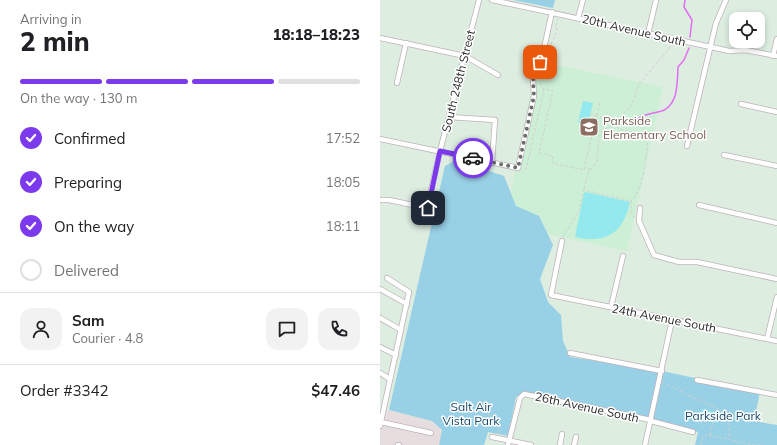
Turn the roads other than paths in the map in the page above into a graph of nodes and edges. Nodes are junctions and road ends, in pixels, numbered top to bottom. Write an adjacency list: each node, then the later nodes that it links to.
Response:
1 (478, 0): 13 (street, South 248th Street)
2 (492, 0): 6 (street, 20th Avenue South)
3 (583, 0): 7 (street)
4 (656, 0): 8 (street)
5 (726, 0): 12 (street)
6 (552, 12): 7 (street, 20th Avenue South); 24 (street)
7 (578, 18): 8 (street, 20th Avenue South)
8 (648, 34): 12 (street, 20th Avenue South)
9 (380, 38): 11 (street)
10 (777, 40): 14 (street)
11 (406, 43): 13 (street); 16 (street)
12 (710, 48): 14 (street, 20th Avenue South); 21 (street)
13 (465, 56): 15 (street); 19 (street, South 248th Street)
14 (775, 56)
15 (498, 75)
16 (397, 83)
17 (741, 104): 18 (street)
18 (777, 112)
19 (449, 117): 22 (street, South 248th Street); 24 (street)
20 (380, 138): 22 (street)
21 (687, 146)
22 (440, 151): 24 (street); 26 (street, South 248th Street)
23 (724, 155): 25 (street)
24 (492, 162)
25 (777, 166)
26 (380, 200)
27 (699, 205): 29 (street)
28 (640, 208): 33 (street)
29 (777, 223)
30 (561, 242): 37 (street, 24th Avenue South)
31 (623, 256): 37 (street)
32 (387, 278): 36 (street)
33 (777, 279)
34 (380, 289): 36 (street)
35 (777, 297): 41 (street)
36 (407, 304): 40 (street)
37 (611, 307): 39 (street, 24th Avenue South)
38 (380, 318): 40 (street)
39 (672, 320): 41 (street, 24th Avenue South); 46 (street)
40 (401, 330): 45 (street)
41 (767, 339): 42 (street, 24th Avenue South)
42 (777, 341)
43 (380, 346): 45 (street)
44 (570, 353): 46 (street)
45 (396, 355): 48 (street)
46 (662, 371): 53 (street)
47 (380, 374): 48 (street)
48 (390, 379): 52 (street)
49 (697, 380): 50 (street)
50 (777, 395)
51 (380, 400): 52 (street)
52 (385, 403): 54 (street)
53 (651, 421): 55 (street, 26th Avenue South); 60 (street, 26th Avenue South); 64 (street)
54 (380, 424): 56 (street)
55 (693, 432)
56 (431, 433)
57 (562, 434): 62 (street)
58 (492, 437): 60 (street)
59 (576, 437): 63 (street)
60 (509, 443): 61 (street)
61 (530, 445)
62 (560, 445)
63 (574, 445)
64 (645, 445)

